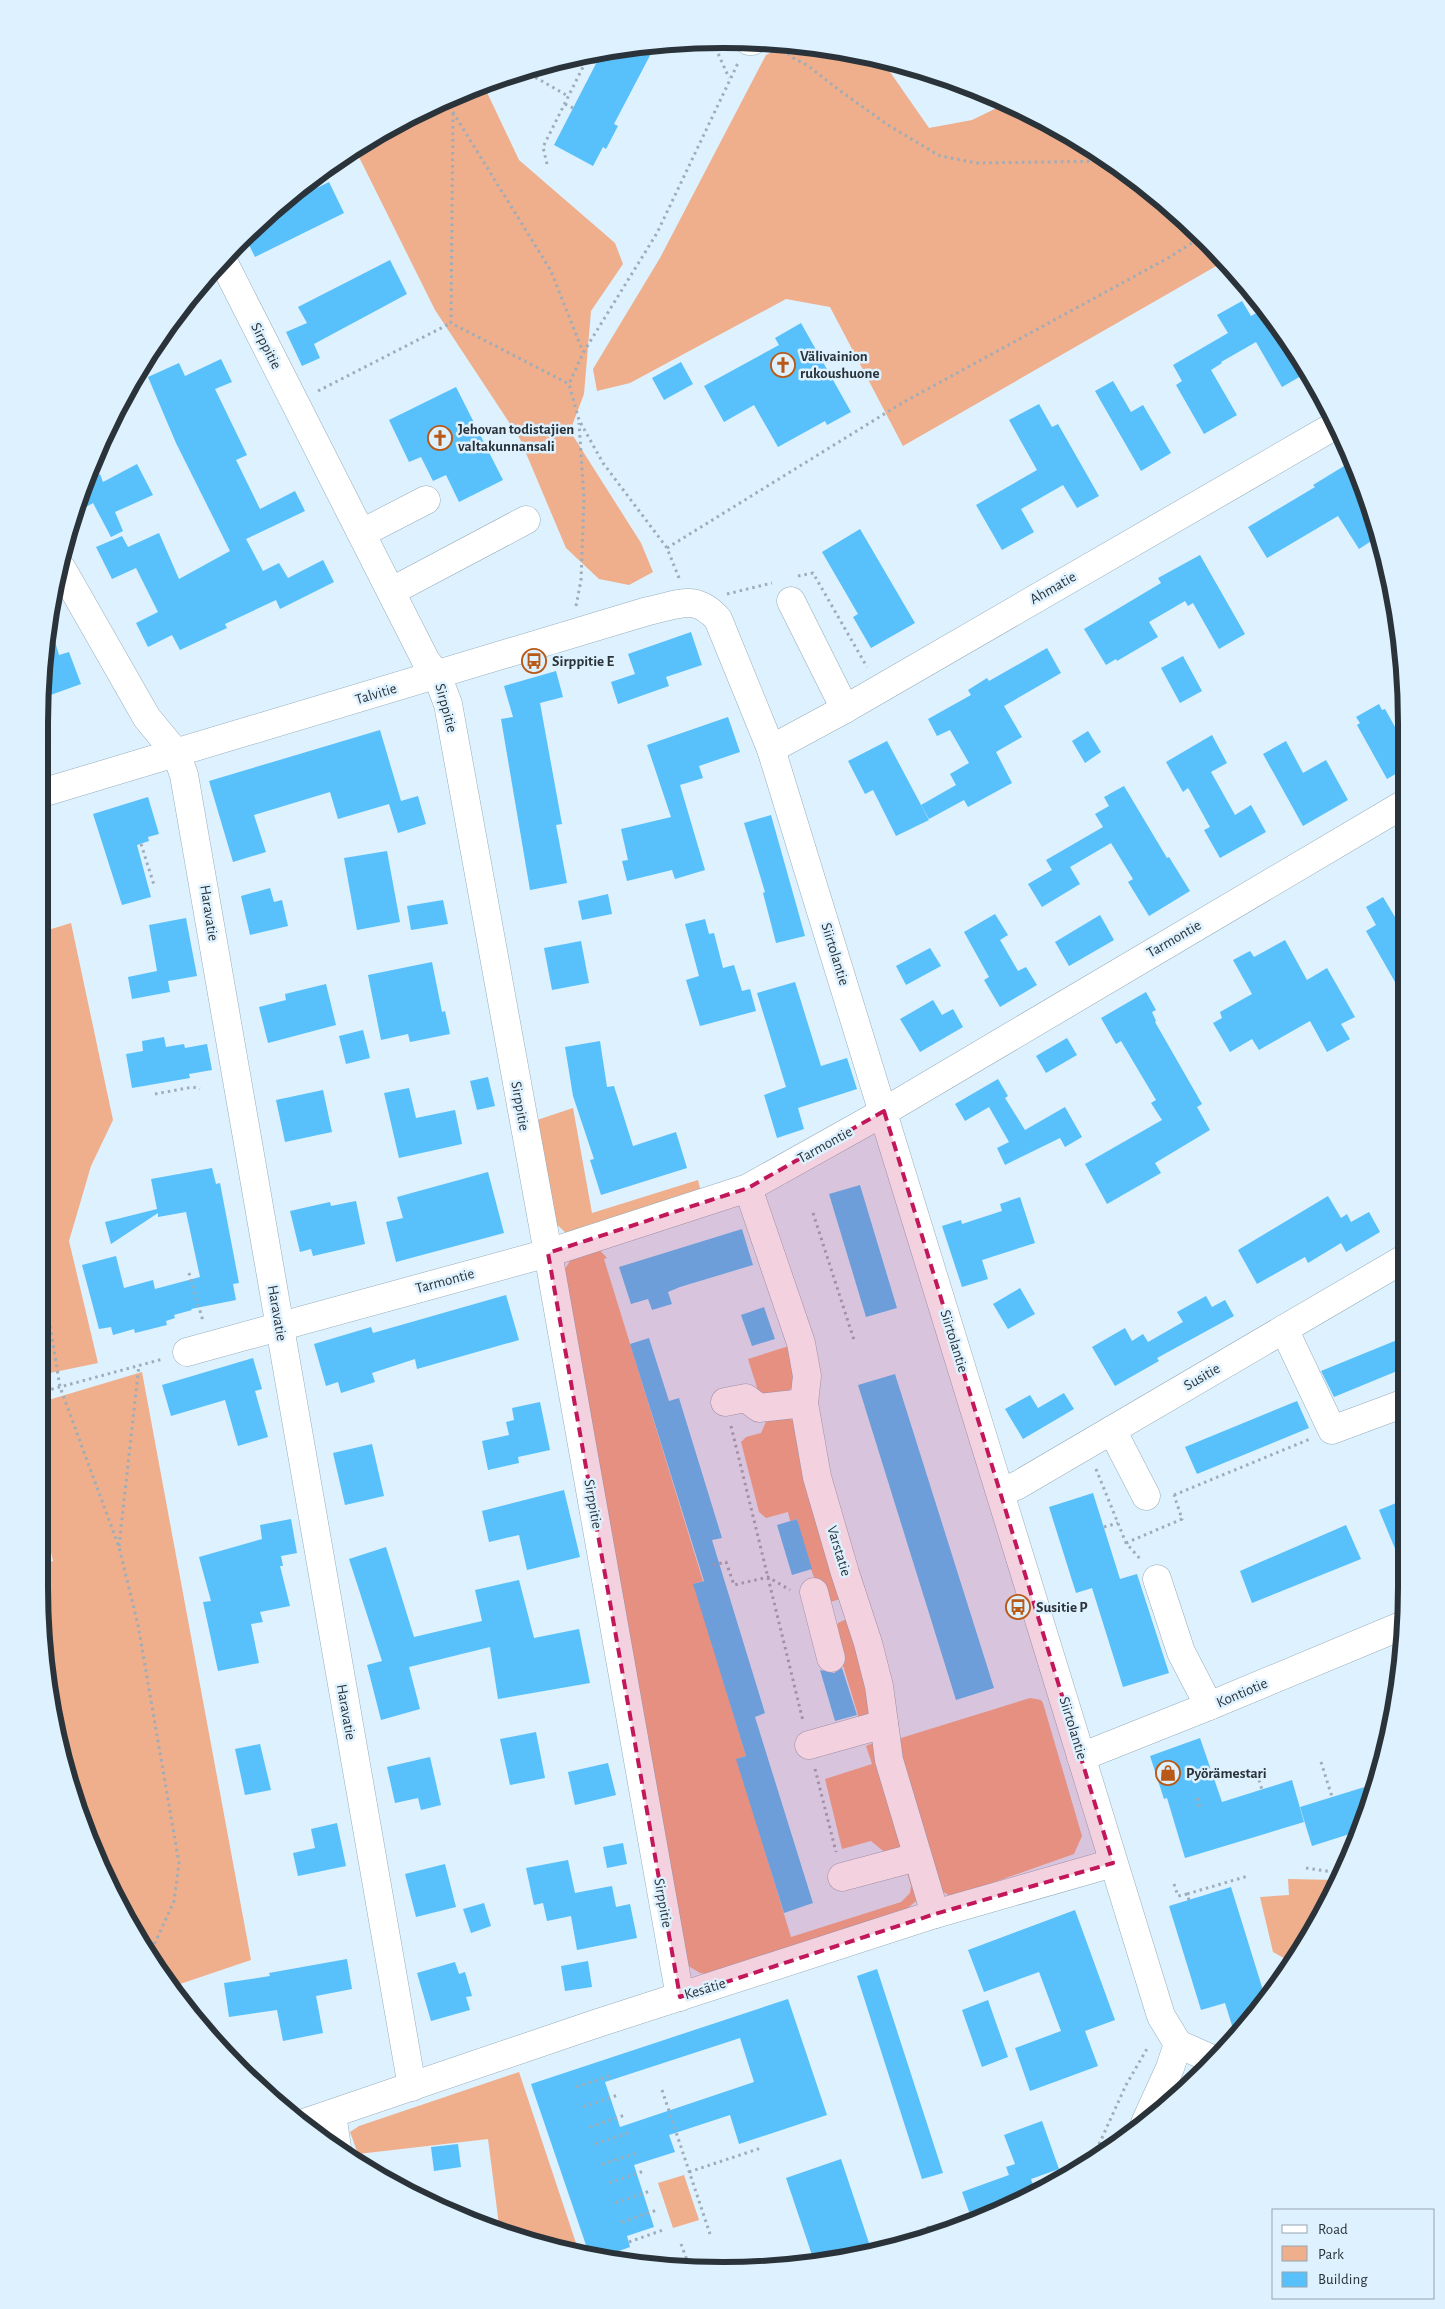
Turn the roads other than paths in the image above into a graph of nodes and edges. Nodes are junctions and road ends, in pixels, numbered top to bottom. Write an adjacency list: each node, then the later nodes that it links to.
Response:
1 (225, 266): 5 (street, Sirppitie)
2 (1330, 428): 11 (street, Ahmatie)
3 (426, 500): 5 (street)
4 (526, 520): 7 (street)
5 (362, 533): 7 (street, Sirppitie)
6 (65, 573): 13 (street, Haravatie)
7 (392, 591): 10 (street, Sirppitie)
8 (791, 601): 11 (street)
9 (697, 605): 10 (street, Talvitie); 12 (street, Siirtolantie)
10 (437, 675): 13 (street, Talvitie); 18 (street, Sirppitie)
11 (845, 709): 12 (street, Ahmatie)
12 (771, 749): 16 (street, Siirtolantie)
13 (176, 753): 14 (street, Talvitie); 20 (street, Haravatie)
14 (48, 791)
15 (1398, 808): 16 (street, Tarmontie)
16 (884, 1111): 17 (street, Tarmontie); 27 (street, Siirtolantie)
17 (748, 1188): 18 (street, Tarmontie); 24 (street, Varstatie)
18 (548, 1253): 20 (street, Tarmontie); 41 (street, Sirppitie)
19 (1398, 1262): 21 (street, Susitie)
20 (279, 1327): 22 (street, Tarmontie); 44 (street, Haravatie)
21 (1284, 1329): 25 (street); 26 (street, Susitie)
22 (199, 1349)
23 (725, 1402): 24 (street)
24 (804, 1403): 30 (street, Varstatie)
25 (1398, 1405)
26 (1112, 1430): 27 (street, Susitie); 28 (street)
27 (1000, 1492): 36 (street, Siirtolantie)
28 (1146, 1496)
29 (1157, 1579): 33 (street)
30 (856, 1606): 32 (street); 34 (street, Varstatie)
31 (1396, 1628): 33 (street, Kontiotie)
32 (831, 1658)
33 (1209, 1706): 36 (street, Kontiotie)
34 (884, 1724): 35 (street); 37 (street, Varstatie)
35 (809, 1745)
36 (1081, 1756): 38 (street, Siirtolantie)
37 (917, 1857): 39 (street); 40 (street, Varstatie)
38 (1113, 1863): 40 (street, Kesätie); 42 (street, Siirtolantie)
39 (842, 1877)
40 (935, 1914): 41 (street, Kesätie)
41 (680, 1997): 44 (street, Kesätie)
42 (1178, 2044): 43 (street); 45 (street)
43 (1207, 2057)
44 (412, 2087): 46 (street, Kesätie)
45 (1153, 2106)
46 (332, 2114): 47 (street, Kesätie); 48 (street)
47 (310, 2121)
48 (336, 2140)

